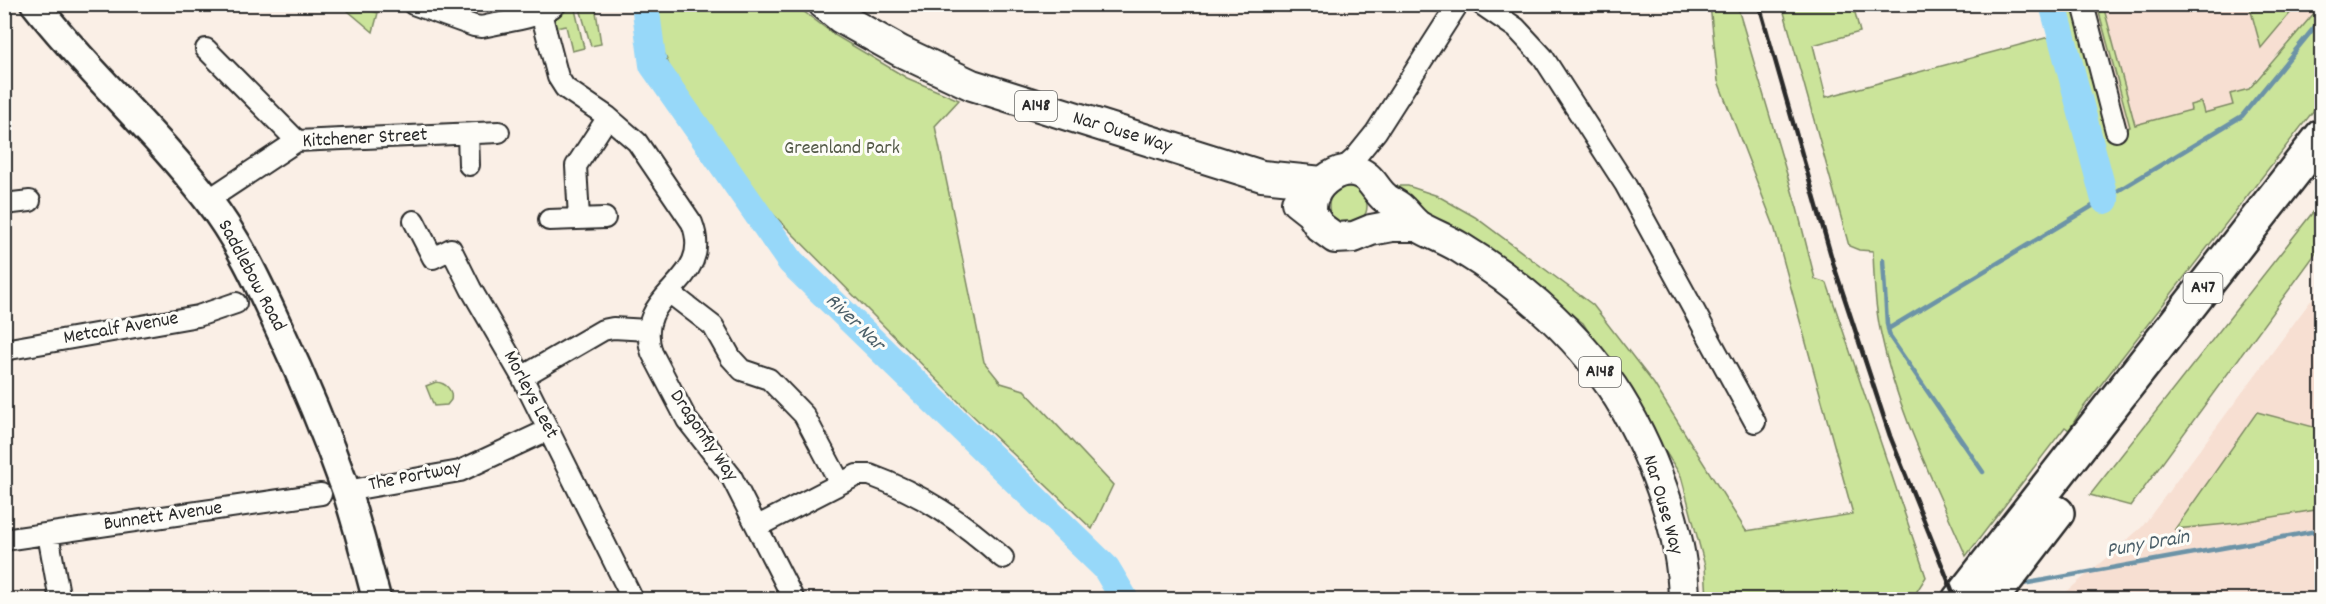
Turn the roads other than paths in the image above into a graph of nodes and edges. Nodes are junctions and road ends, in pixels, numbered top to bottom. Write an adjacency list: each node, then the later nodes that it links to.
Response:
1 (35, 4): 21 (street, Saddlebow Road)
2 (413, 4): 6 (street)
3 (824, 4): 18 (main road, Nar Ouse Way / A148)
4 (1481, 4): 36 (street)
5 (2083, 4): 10 (street)
6 (549, 9): 9 (street)
7 (1455, 9): 12 (street)
8 (206, 49): 15 (street)
9 (608, 117): 25 (street); 31 (street)
10 (2116, 131)
11 (499, 132): 13 (street, Kitchener Street)
12 (1376, 132): 19 (street); 20 (street)
13 (468, 134): 15 (street, Kitchener Street); 16 (street)
14 (2322, 136): 38 (highway, A47)
15 (297, 141): 21 (street, Kitchener Street)
16 (469, 165)
17 (2322, 170): 38 (highway, A47)
18 (1262, 176): 19 (main road, Nar Ouse Way / A148); 24 (main road, Nar Ouse Way / A148)
19 (1331, 177): 20 (main road, Nar Ouse Way / A148); 24 (main road)
20 (1379, 190): 29 (main road, Nar Ouse Way / A148); 30 (main road)
21 (208, 200): 40 (street, Saddlebow Road)
22 (30, 201): 23 (street)
23 (4, 204)
24 (1311, 213): 30 (main road, Nar Ouse Way / A148)
25 (579, 218): 26 (street); 27 (street)
26 (605, 218)
27 (549, 220)
28 (414, 221): 35 (street, Morleys Leet)
29 (1418, 226): 30 (main road, Nar Ouse Way / A148); 45 (main road, Nar Ouse Way / A148)
30 (1371, 230)
31 (669, 292): 33 (street); 39 (street)
32 (236, 303): 34 (street, Metcalf Avenue)
33 (648, 330): 35 (street); 41 (street, Dragonfly Way)
34 (4, 350)
35 (522, 377): 37 (street, Morleys Leet)
36 (1755, 422)
37 (548, 430): 40 (street, The Portway); 48 (street, Morleys Leet)
38 (2095, 447): 50 (highway, A47); 51 (highway, A47)
39 (840, 483): 41 (street); 44 (street)
40 (334, 492): 42 (street, Bunnett Avenue); 47 (street, Saddlebow Road)
41 (758, 526): 49 (street, Dragonfly Way)
42 (48, 534): 43 (street, Bunnett Avenue); 46 (street)
43 (4, 540)
44 (1003, 558)
45 (1683, 595)
46 (60, 600)
47 (377, 600)
48 (633, 600)
49 (794, 600)
50 (1959, 600)
51 (1990, 600)

